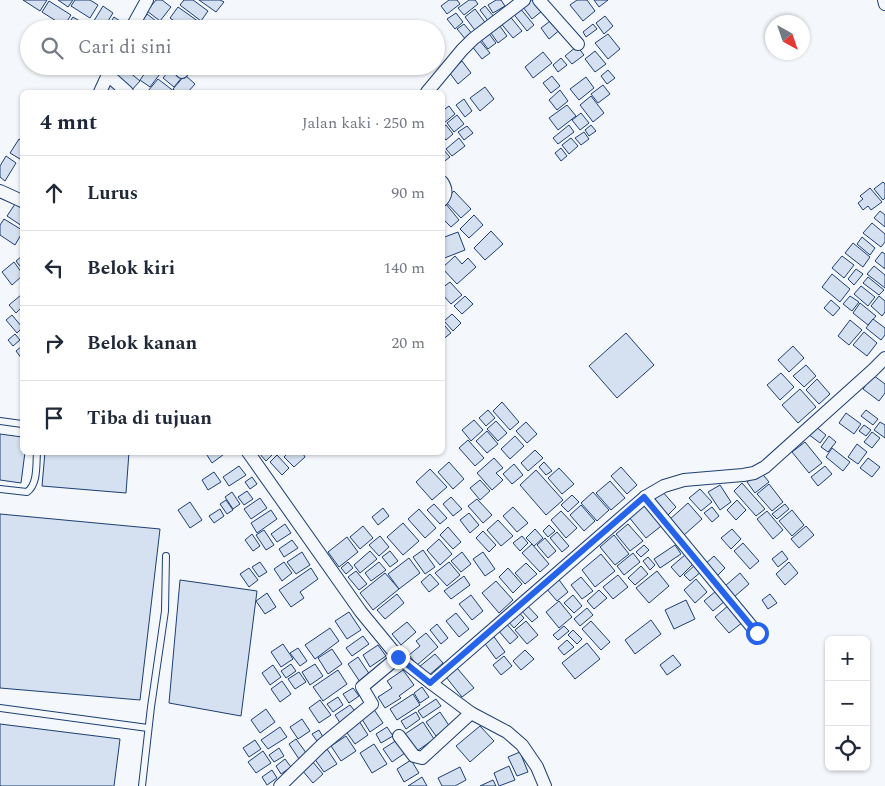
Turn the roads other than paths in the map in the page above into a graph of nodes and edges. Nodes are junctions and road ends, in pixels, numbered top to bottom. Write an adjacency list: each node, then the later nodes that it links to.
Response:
1 (146, 0): 6 (street)
2 (524, 0): 8 (street)
3 (539, 0): 7 (street)
4 (884, 0): 5 (street)
5 (885, 4)
6 (136, 20)
7 (578, 44)
8 (445, 70)
9 (108, 75): 12 (street)
10 (113, 75): 13 (street)
11 (441, 75): 14 (street)
12 (101, 90)
13 (125, 90)
14 (429, 90)
15 (0, 191): 16 (street)
16 (20, 200)
17 (885, 358): 23 (street)
18 (0, 421): 19 (lane)
19 (20, 424)
20 (37, 455): 22 (lane)
21 (250, 455): 26 (street)
22 (0, 489)
23 (644, 497): 25 (street); 27 (street)
24 (166, 556): 30 (lane)
25 (757, 633)
26 (398, 657): 27 (street); 33 (street)
27 (430, 683): 29 (street)
28 (0, 708): 30 (lane)
29 (471, 713): 31 (street); 34 (street)
30 (148, 728): 32 (lane)
31 (399, 736)
32 (142, 786)
33 (280, 786)
34 (545, 786)

